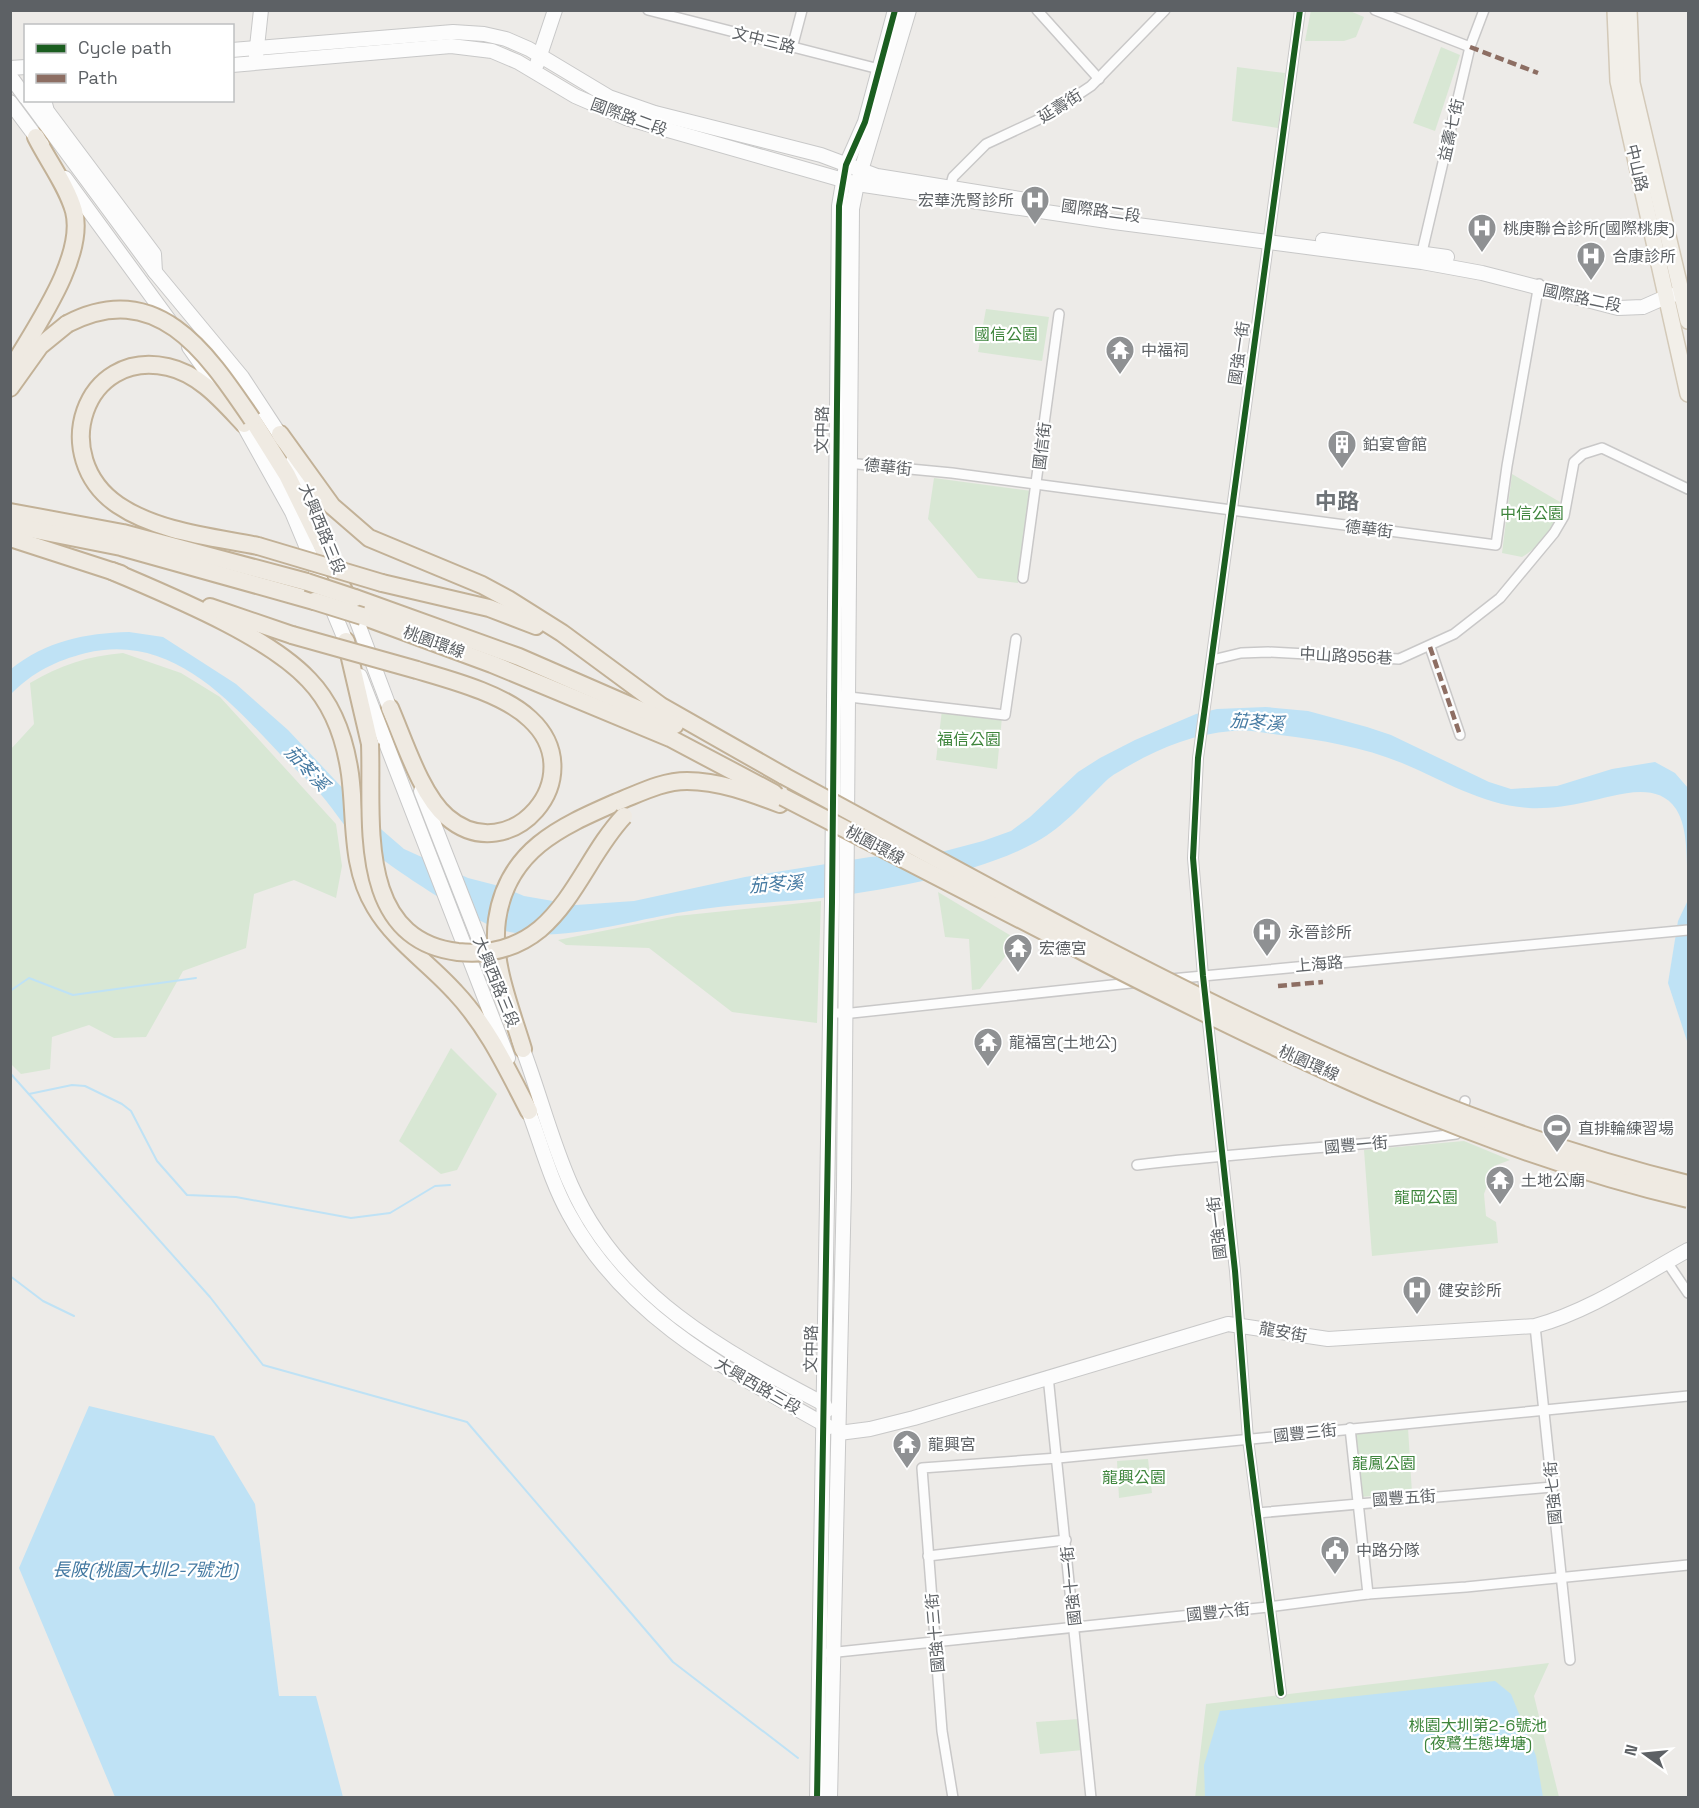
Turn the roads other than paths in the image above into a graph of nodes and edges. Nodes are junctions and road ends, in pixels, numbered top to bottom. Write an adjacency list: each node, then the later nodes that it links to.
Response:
1 (261, 10): 17 (street)
2 (555, 10): 18 (street)
3 (648, 10): 15 (street, 文中三路)
4 (802, 10): 15 (street)
5 (895, 10): 20 (street, 文中路)
6 (909, 10): 30 (street, 文中路)
7 (1037, 10): 22 (street)
8 (1165, 10): 22 (street, 延壽街)
9 (1300, 10): 33 (street, 國強一街)
10 (1375, 10): 14 (street)
11 (1484, 10): 14 (street, 益壽七街)
12 (1615, 10): 37 (main road, 中山路)
13 (1629, 10): 37 (main road, 中山路)
14 (1470, 47): 34 (street, 益壽七街)
15 (792, 48): 20 (street, 文中三路)
16 (234, 50): 17 (street, 國際路二段)
17 (256, 56): 18 (street, 國際路二段); 19 (street, 國際路二段); 21 (street, 國際路二段)
18 (541, 57): 21 (street); 29 (street, 國際路二段)
19 (234, 64)
20 (879, 69): 29 (street, 文中路)
21 (534, 72): 31 (street, 國際路二段)
22 (1099, 79): 32 (street, 延壽街)
23 (15, 81): 24 (street, 大興西路三段)
24 (24, 94)
25 (10, 102): 28 (street, 大興西路三段)
26 (29, 102): 35 (street, 大興西路三段)
27 (45, 102): 35 (street)
28 (36, 137): 40 (highway); 43 (street, 大興西路三段)
29 (846, 165): 30 (street, 國際路二段); 31 (street, 文中路)
30 (859, 178): 31 (street, 國際路二段); 32 (street, 國際路二段); 33 (street, 國際路二段); 46 (street, 文中路)
31 (843, 179): 45 (street, 文中路)
32 (950, 188): 33 (street, 國際路二段)
33 (1268, 238): 34 (street, 國際路二段); 36 (street, 國際路二段); 49 (street, 國強一街)
34 (1422, 252): 36 (street, 國際路二段)
35 (154, 272): 44 (street, 大興西路三段)
36 (1539, 285): 37 (street, 國際路二段); 49 (street, 德華街)
37 (1680, 293): 39 (main road, 中山路); 42 (main road, 中山路)
38 (1059, 314): 47 (street, 國信街)
39 (1689, 321)
40 (10, 371)
41 (10, 388): 43 (highway, bridge)
42 (1689, 394)
43 (248, 422): 55 (highway); 57 (street, 大興西路三段); 60 (highway, bridge)
44 (280, 434): 55 (street, 大興西路三段); 60 (highway)
45 (835, 463): 46 (street, 德華街); 61 (street, 文中路)
46 (850, 463): 47 (street, 德華街); 62 (street, 文中路)
47 (1037, 485): 49 (street, 德華街); 54 (street, 國信街)
48 (1689, 489): 58 (street, 中山路956巷)
49 (1232, 511): 59 (street, 國強一街)
50 (10, 512): 55 (highway, 桃園環線, bridge)
51 (10, 525): 55 (highway, 桃園環線, bridge)
52 (10, 538): 53 (highway)
53 (112, 571): 63 (highway, bridge); 76 (highway)
54 (1023, 578)
55 (356, 607): 63 (street, 大興西路三段); 65 (highway, 桃園環線); 67 (highway, 桃園環線)
56 (1016, 639): 62 (street)
57 (346, 641): 66 (highway, bridge); 76 (street, 大興西路三段)
58 (1430, 646): 59 (street, 中山路956巷); 64 (street)
59 (1212, 660): 71 (street, 國強一街)
60 (606, 668): 65 (highway)
61 (832, 695): 62 (street); 69 (street, 文中路)
62 (848, 695): 68 (street, 文中路)
63 (390, 708): 74 (street, 大興西路三段)
64 (1460, 735)
65 (784, 776): 79 (highway, 桃園環線, bridge)
66 (721, 786): 67 (highway); 74 (highway)
67 (782, 801): 80 (highway, 桃園環線, bridge)
68 (846, 878): 69 (street); 73 (street, 文中路)
69 (832, 879): 72 (street, 文中路)
70 (1689, 930): 71 (street, 上海路)
71 (1203, 976): 73 (street, 上海路); 77 (street, 國強一街)
72 (829, 1013): 73 (street, 上海路); 88 (street, 文中路)
73 (845, 1013): 92 (street, 文中路)
74 (523, 1049): 88 (street, 大興西路三段)
75 (1465, 1101): 77 (street, 國豐一街)
76 (529, 1111): 90 (street, 大興西路三段)
77 (1222, 1155): 78 (street); 84 (street, 國強一街)
78 (1137, 1165)
79 (1689, 1184)
80 (1689, 1199)
81 (1689, 1250): 82 (street, 龍安街)
82 (1667, 1262): 83 (street); 85 (street, 龍安街)
83 (1689, 1293)
84 (1239, 1324): 85 (street, 龍安街); 86 (street, 龍安街); 93 (street, 國強一街)
85 (1535, 1326): 89 (street, 國強七街)
86 (1048, 1376): 92 (street, 龍安街); 94 (street, 國強十一街)
87 (1689, 1396): 89 (street, 國豐三街)
88 (824, 1404): 90 (street, 文中路); 92 (street, 大興西路三段)
89 (1546, 1410): 91 (street, 國豐三街); 96 (street, 國強七街)
90 (823, 1424): 92 (street, 大興西路三段); 108 (street, 文中路)
91 (1350, 1428): 93 (street, 國豐三街); 97 (street)
92 (839, 1432): 107 (street, 文中路)
93 (1248, 1439): 94 (street, 國豐三街); 98 (street, 國強一街)
94 (1058, 1458): 95 (street, 國豐三街); 99 (street, 國強十一街)
95 (922, 1468): 100 (street, 國強十三街)
96 (1552, 1487): 97 (street, 國豐五街); 102 (street, 國強七街)
97 (1358, 1502): 98 (street, 國豐五街); 103 (street)
98 (1257, 1513): 104 (street, 國強一街)
99 (1066, 1540): 100 (street); 105 (street, 國強十一街)
100 (928, 1556): 106 (street, 國強十三街)
101 (1689, 1564): 102 (street, 國豐六街)
102 (1561, 1578): 103 (street, 國豐六街); 109 (street, 國強七街)
103 (1368, 1594): 104 (street, 國豐六街)
104 (1268, 1607): 105 (street, 國豐六街); 110 (street, 國強一街)
105 (1075, 1627): 106 (street, 國豐六街); 113 (street, 國強十一街)
106 (936, 1641): 107 (street, 國豐六街); 112 (street, 國強十三街)
107 (835, 1652): 108 (street, 國豐六街); 111 (street, 文中路)
108 (820, 1653): 111 (street, 文中路)
109 (1570, 1660)
110 (1281, 1693)
111 (823, 1795)
112 (954, 1797)
113 (1091, 1797)

